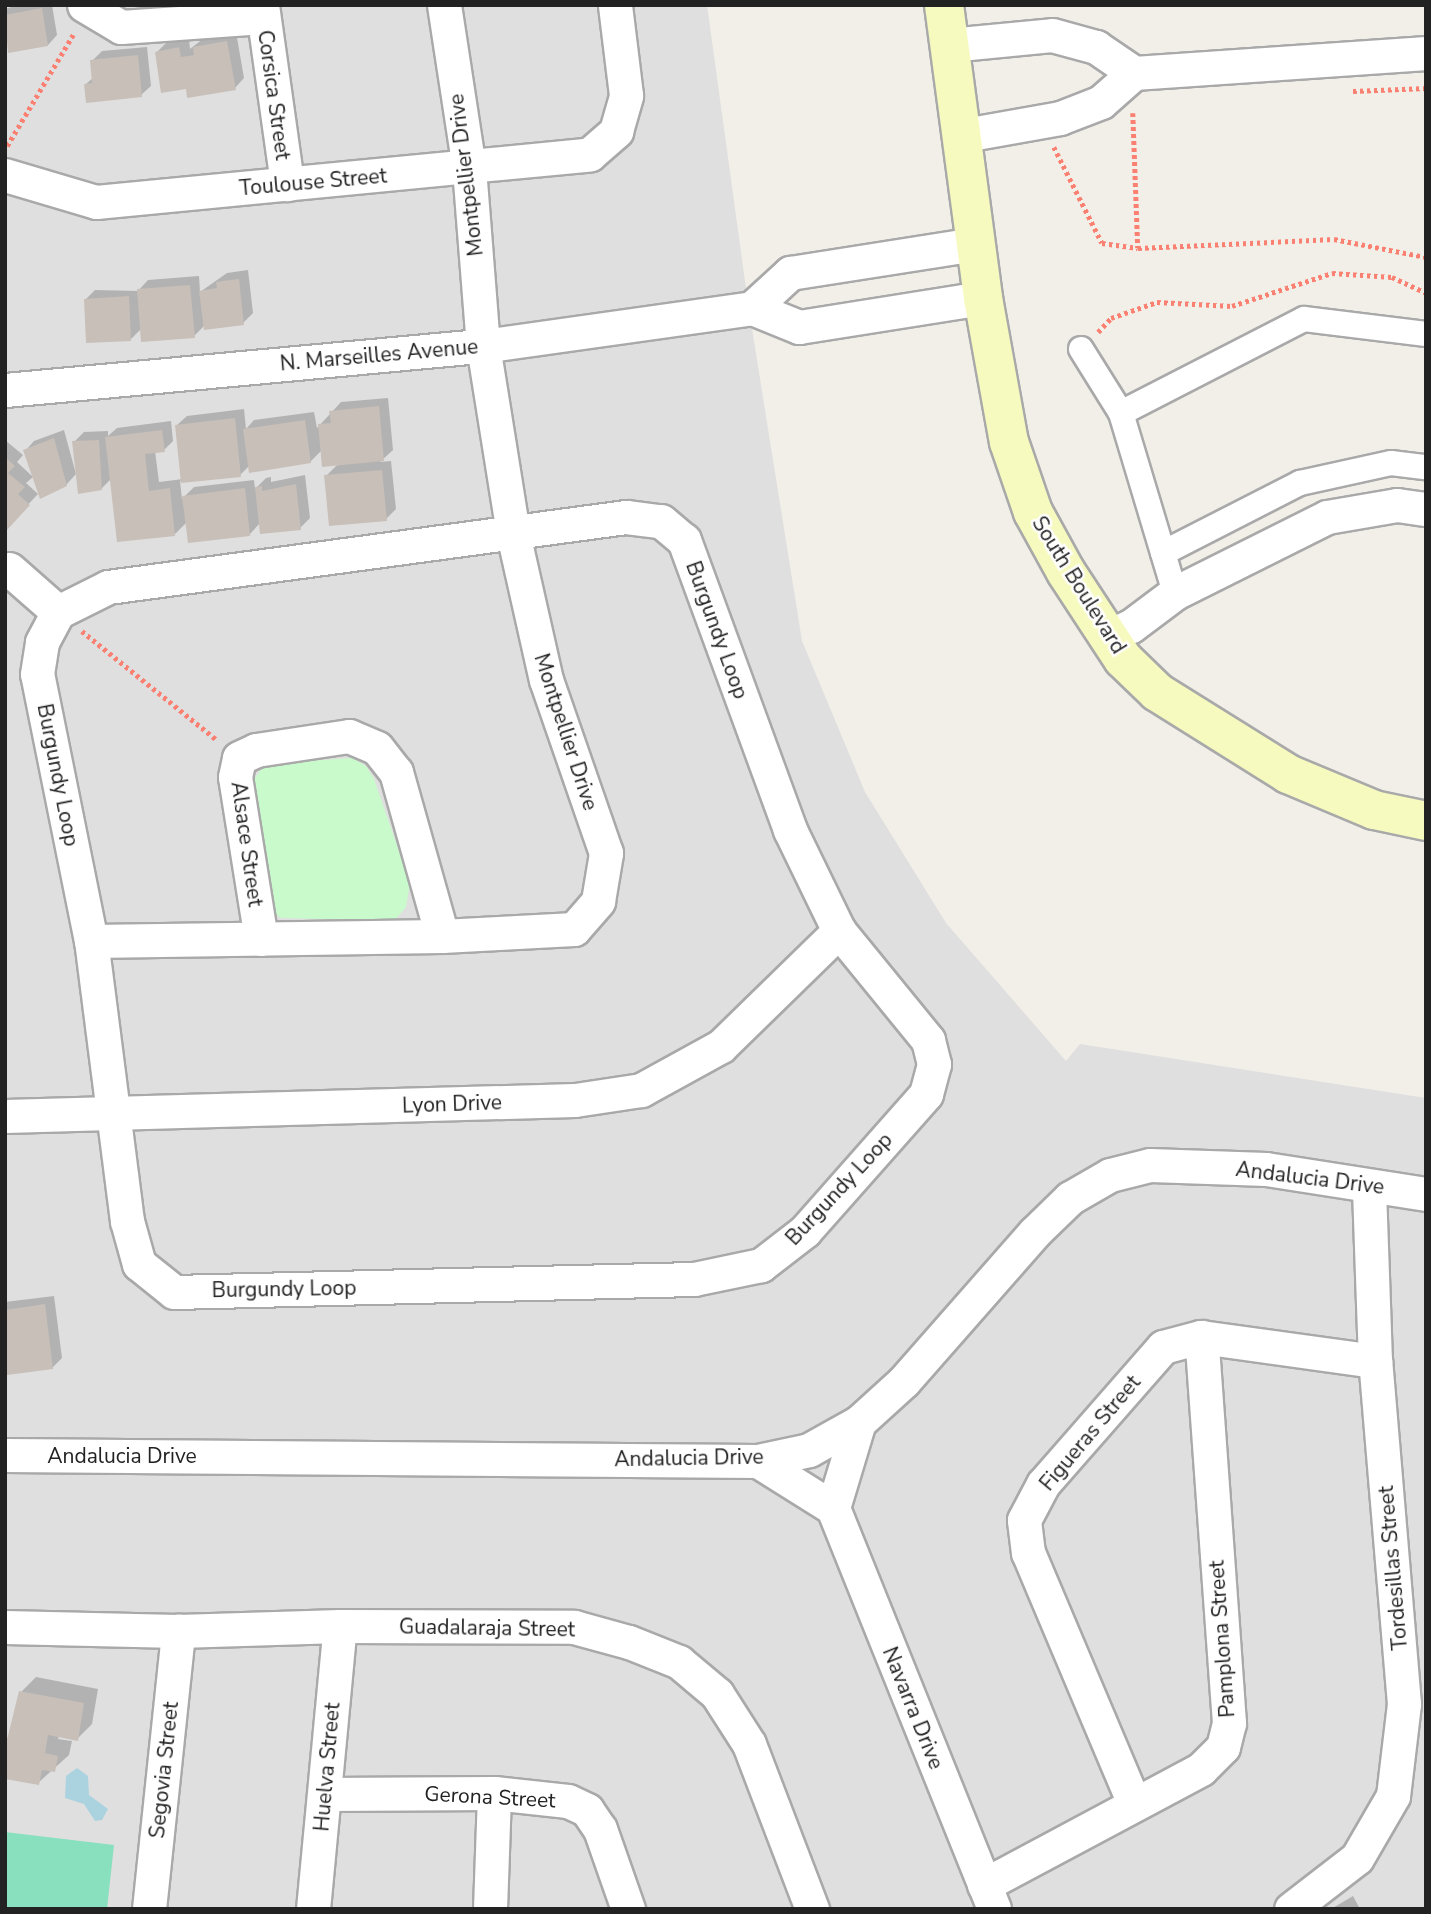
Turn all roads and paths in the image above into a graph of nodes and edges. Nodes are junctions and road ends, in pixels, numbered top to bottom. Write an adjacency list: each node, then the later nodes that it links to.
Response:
1 (444, 5): 16 (street, Montpellier Drive)
2 (615, 5): 16 (street, Toulouse Street)
3 (944, 5): 6 (main road, South Boulevard)
4 (86, 8): 5 (street); 15 (path)
5 (262, 11): 18 (street, Corsica Street)
6 (948, 45): 8 (street); 11 (main road, South Boulevard)
7 (1426, 53): 8 (street)
8 (1133, 73): 11 (street); 20 (path)
9 (1426, 88): 10 (path)
10 (1342, 91)
11 (959, 136): 19 (main road, South Boulevard)
12 (1061, 140): 13 (path)
13 (1052, 144): 14 (path); 20 (path)
14 (1040, 146)
15 (5, 150)
16 (469, 168): 18 (street, Toulouse Street); 26 (street, Montpellier Drive)
17 (5, 175): 18 (street, Toulouse Street)
18 (287, 184)
19 (976, 244): 23 (main road, South Boulevard); 24 (street)
20 (1138, 248): 21 (path)
21 (1426, 257)
22 (1426, 293): 27 (path)
23 (983, 298): 24 (street); 37 (main road, South Boulevard)
24 (752, 308): 26 (street, N. Marseilles Avenue)
25 (1426, 334): 29 (street)
26 (483, 346): 28 (street, N. Marseilles Avenue); 32 (street, Montpellier Drive)
27 (1081, 349): 29 (street)
28 (5, 390)
29 (1121, 413): 33 (street)
30 (1426, 467): 33 (street)
31 (1426, 509): 35 (street)
32 (513, 533): 36 (street, Burgundy Loop); 40 (street, Burgundy Loop); 41 (street, Montpellier Drive)
33 (1163, 553): 35 (street)
34 (9, 569): 36 (street)
35 (1175, 593): 37 (street)
36 (58, 611): 38 (path); 43 (street, Burgundy Loop)
37 (1108, 637): 39 (main road, South Boulevard)
38 (239, 758): 41 (street, Alsace Street); 42 (street, Alsace Street)
39 (1426, 821)
40 (839, 931): 44 (street, Lyon Drive); 44 (street, Burgundy Loop)
41 (443, 936): 42 (street, Montpellier Drive)
42 (261, 939): 43 (street, Montpellier Drive)
43 (91, 941): 44 (street, Burgundy Loop)
44 (112, 1114): 45 (street, Lyon Drive)
45 (5, 1116)
46 (1368, 1186): 47 (street, Andalucia Drive); 49 (street, Tordesillas Street); 50 (street, Andalucia Drive)
47 (1426, 1194)
48 (1201, 1337): 49 (street, Figueras Street); 59 (street, Pamplona Street); 59 (street, Figueras Street)
49 (1376, 1361): 66 (street, Tordesillas Street)
50 (859, 1422): 52 (street, Andalucia Drive); 53 (street)
51 (5, 1455): 52 (street, Andalucia Drive)
52 (758, 1461): 53 (street)
53 (833, 1508): 60 (street, Navarra Drive)
54 (340, 1626): 56 (street, Guadalaraja Street); 58 (street, Huelva Street); 65 (street, Guadalaraja Street)
55 (5, 1627): 56 (street, Guadalaraja Street)
56 (178, 1631): 61 (street, Segovia Street)
57 (494, 1793): 58 (street, Gerona Street); 63 (street); 64 (street, Gerona Street)
58 (326, 1794): 62 (street, Huelva Street)
59 (1133, 1801): 60 (street, Pamplona Street)
60 (989, 1897)
61 (149, 1909)
62 (313, 1909)
63 (490, 1909)
64 (628, 1909)
65 (812, 1909)
66 (1291, 1909)

